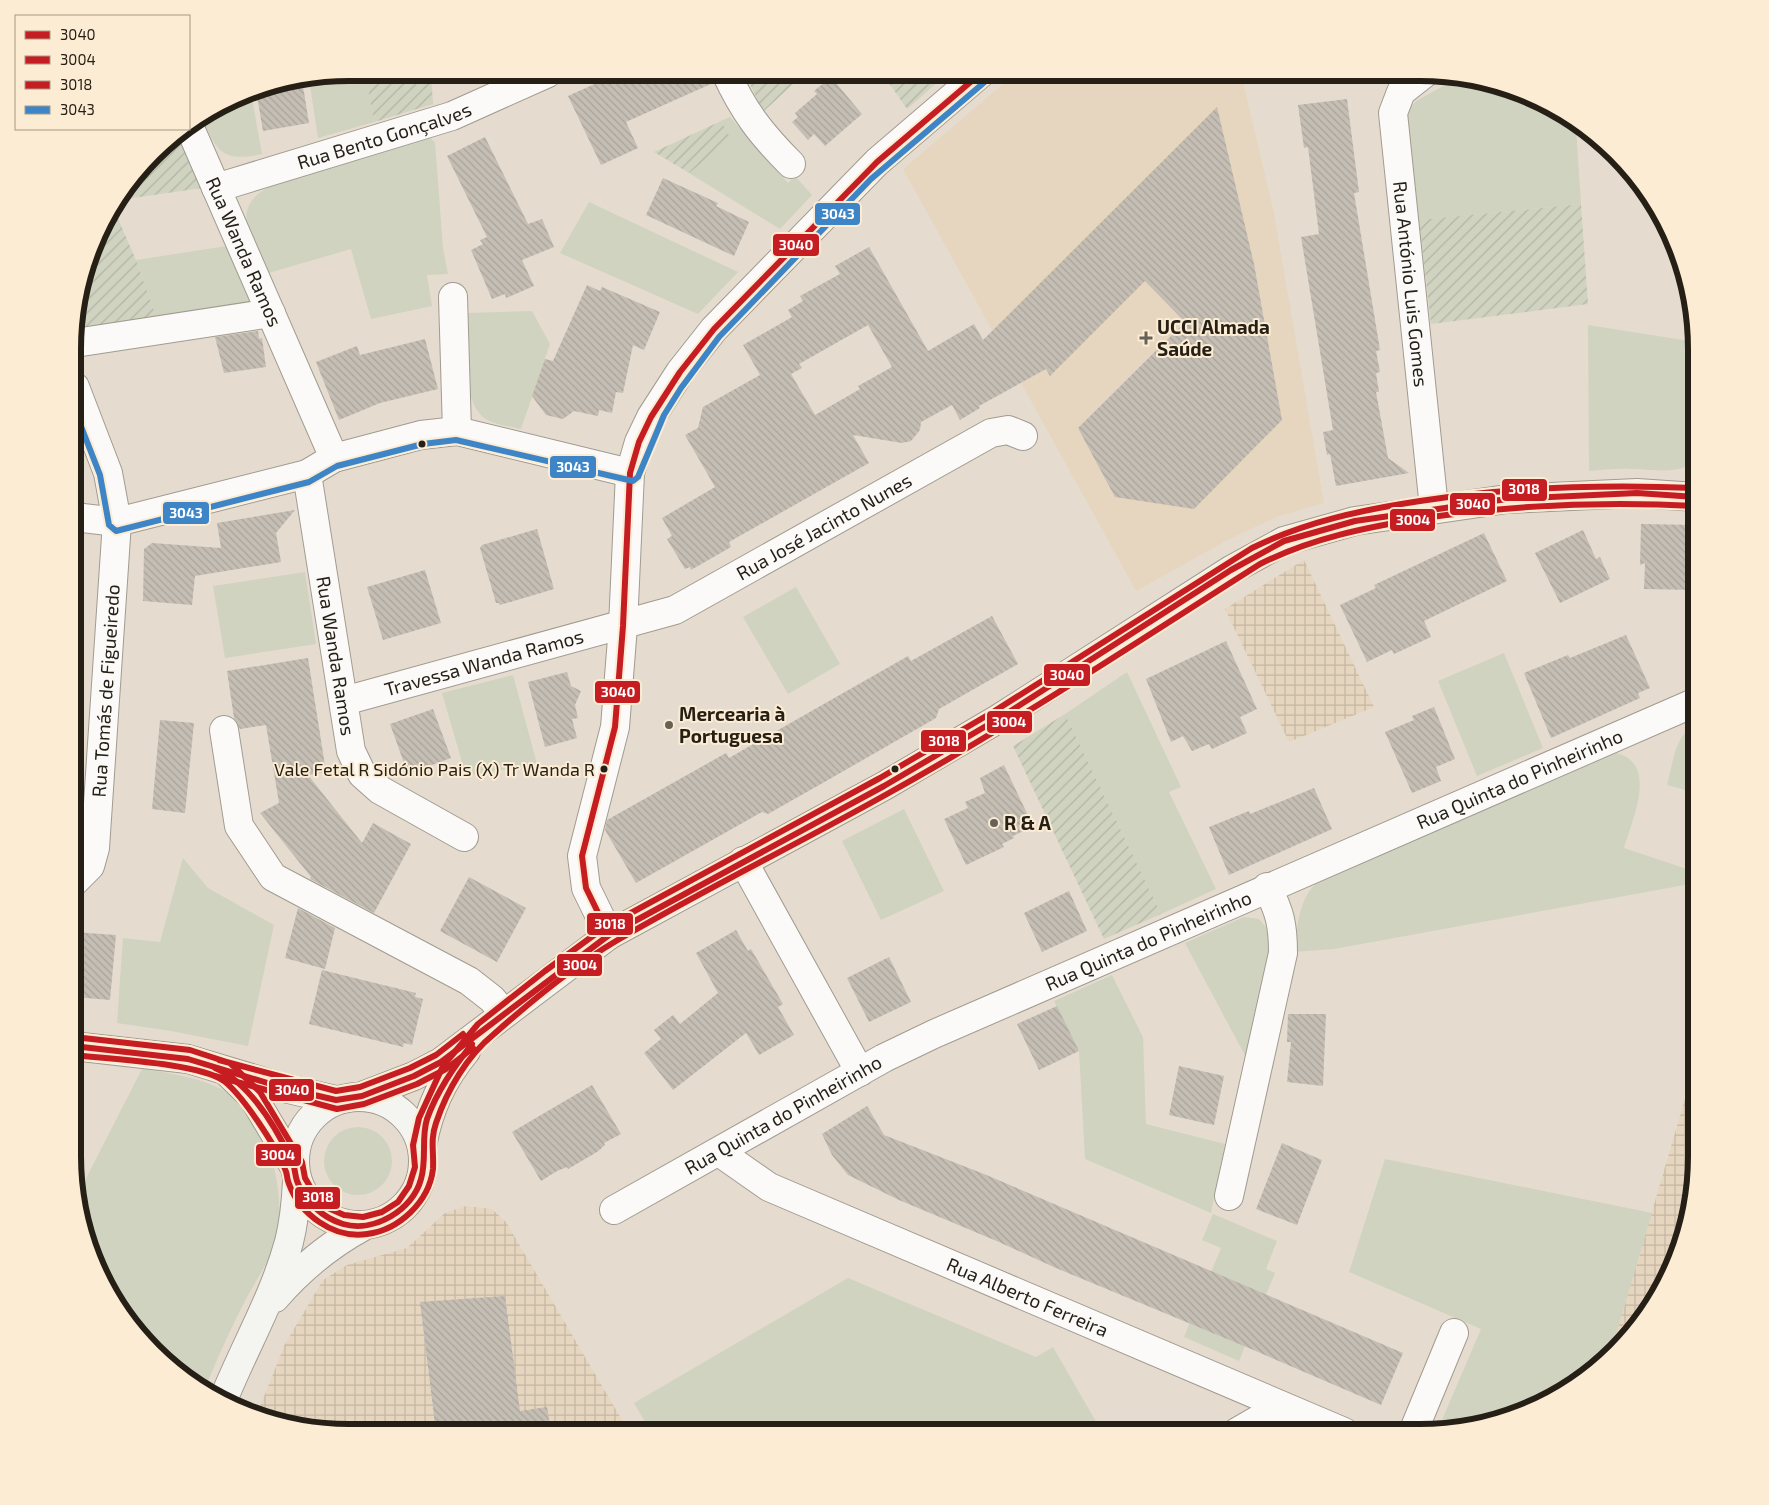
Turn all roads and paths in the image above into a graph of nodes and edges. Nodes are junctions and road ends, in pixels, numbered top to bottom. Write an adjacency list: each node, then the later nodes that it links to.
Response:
1 (530, 81): 7 (street, Rua Bento Gonçalves)
2 (730, 81): 6 (street)
3 (972, 81): 15 (street)
4 (1415, 81): 18 (street, Rua António Luis Gomes)
5 (192, 133): 7 (street, Rua Wanda Ramos)
6 (791, 164)
7 (216, 188): 9 (street, Rua Wanda Ramos)
8 (453, 297): 12 (street)
9 (271, 313): 10 (street); 14 (street, Rua Wanda Ramos)
10 (81, 342)
11 (81, 403): 20 (street, Rua Tomás de Figueiredo)
12 (457, 431): 14 (street); 15 (street)
13 (1023, 436): 21 (street, Rua José Jacinto Nunes)
14 (334, 458): 16 (street)
15 (630, 473): 21 (street)
16 (307, 474): 20 (street); 22 (street, Rua Wanda Ramos)
17 (1688, 496): 18 (street)
18 (1434, 508): 26 (street)
19 (81, 518): 20 (street)
20 (117, 522): 27 (street, Rua Tomás de Figueiredo)
21 (623, 626): 22 (street, Travessa Wanda Ramos); 29 (street)
22 (344, 701): 25 (street, Rua Wanda Ramos)
23 (1688, 705): 28 (street, Rua Quinta do Pinheirinho)
24 (224, 730): 30 (street)
25 (464, 837)
26 (743, 861): 29 (street); 33 (street)
27 (81, 875)
28 (1267, 887): 33 (street, Rua Quinta do Pinheirinho); 38 (street)
29 (608, 936): 30 (street)
30 (494, 1021): 34 (street); 35 (street)
31 (81, 1047): 32 (street)
32 (226, 1071): 34 (street); 37 (street)
33 (860, 1072): 36 (street, Rua Quinta do Pinheirinho)
34 (349, 1098): 35 (street); 37 (street)
35 (422, 1146): 40 (street)
36 (719, 1152): 39 (street, Rua Quinta do Pinheirinho); 44 (street, Rua Alberto Ferreira)
37 (296, 1174): 40 (street); 41 (street)
38 (1229, 1196)
39 (614, 1210)
40 (364, 1226): 41 (street)
41 (262, 1313): 43 (street)
42 (1454, 1333): 47 (street)
43 (226, 1393)
44 (1282, 1406): 45 (street); 46 (street, Rua Alberto Ferreira)
45 (1251, 1424)
46 (1325, 1424)
47 (1416, 1424)

